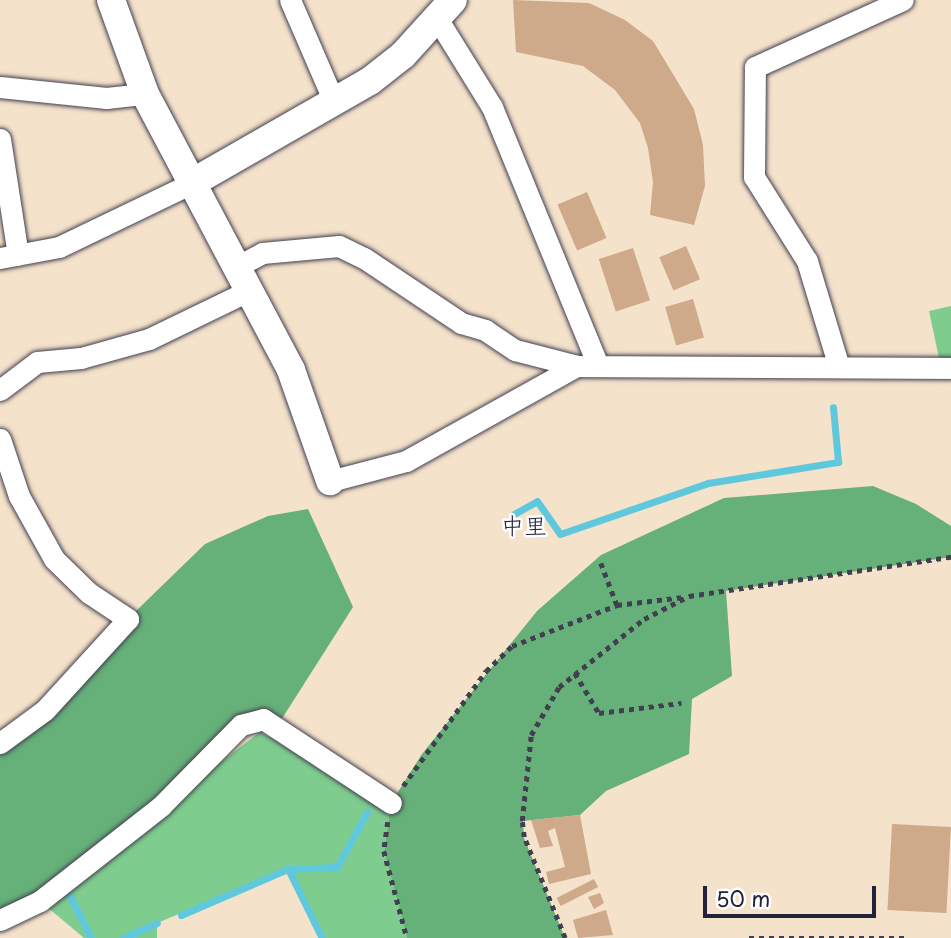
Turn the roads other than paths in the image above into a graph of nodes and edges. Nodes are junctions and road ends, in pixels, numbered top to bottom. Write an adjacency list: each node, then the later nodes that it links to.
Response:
1 (111, 0): 6 (street)
2 (290, 0): 7 (street)
3 (903, 0): 13 (street)
4 (446, 10): 7 (street); 12 (street)
5 (0, 87): 6 (street)
6 (145, 94): 9 (street)
7 (335, 104): 9 (street)
8 (0, 139): 10 (street)
9 (190, 184): 10 (street); 11 (street)
10 (9, 256)
11 (243, 278): 12 (street); 15 (street); 17 (street)
12 (587, 364): 13 (street); 17 (street)
13 (839, 367): 14 (street)
14 (951, 368)
15 (0, 390)
16 (0, 439): 18 (street)
17 (330, 481)
18 (2, 738)
19 (391, 803): 20 (street)
20 (0, 920)

